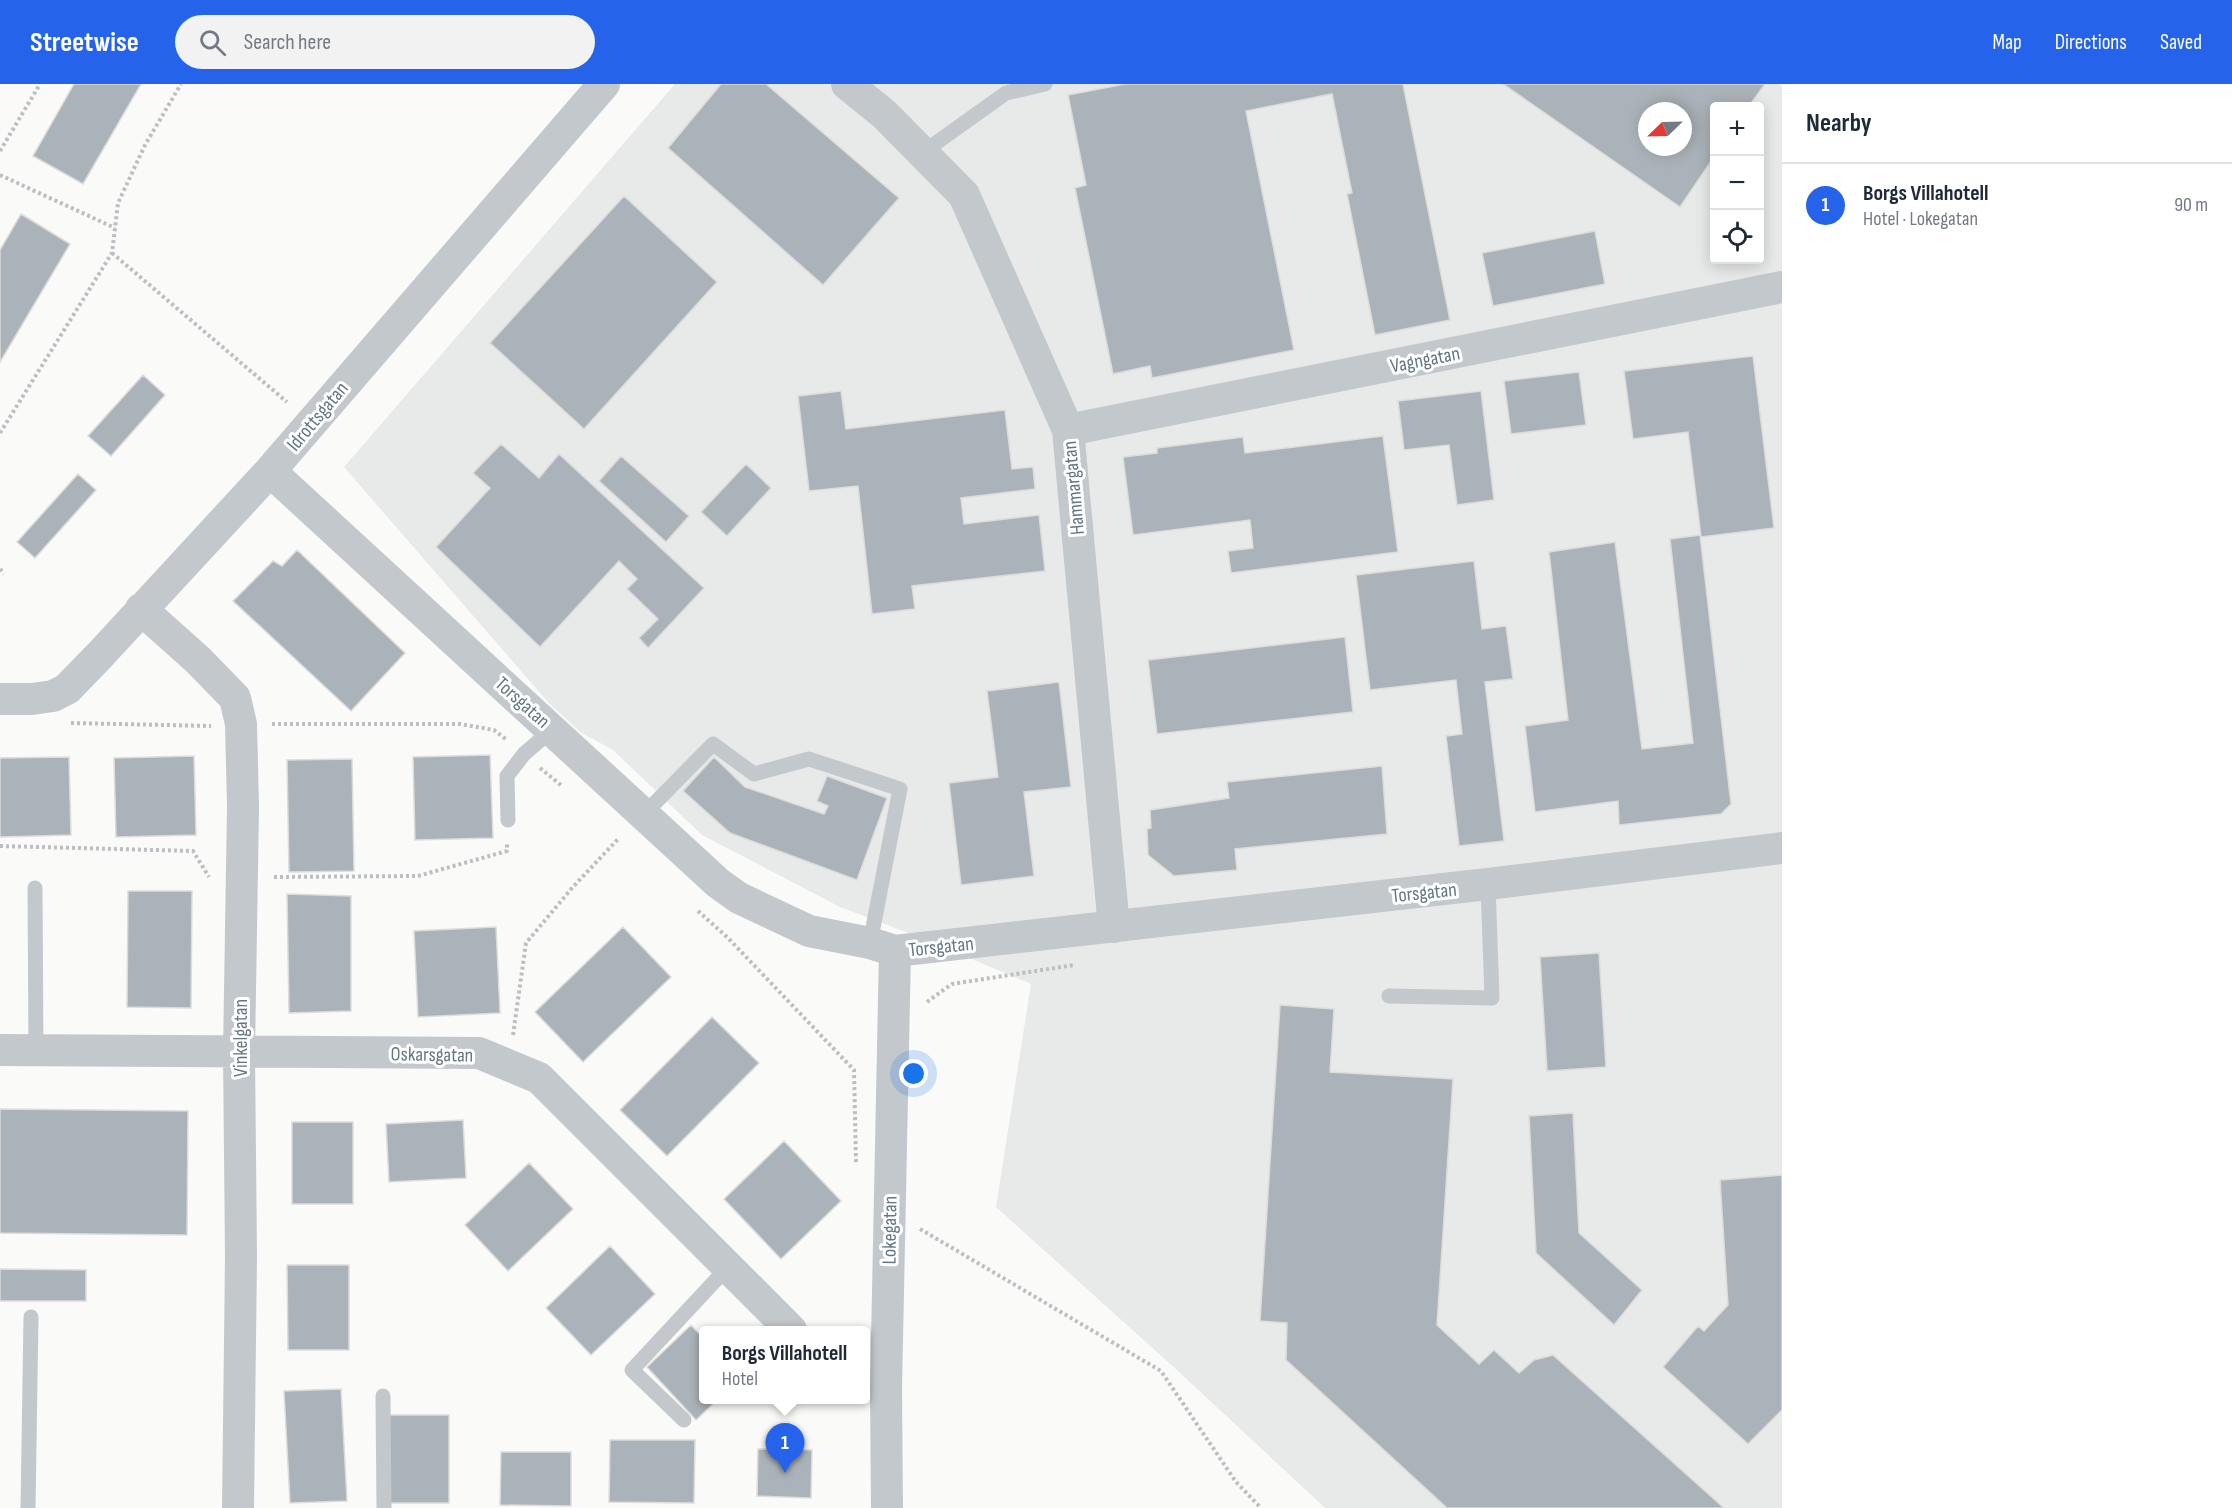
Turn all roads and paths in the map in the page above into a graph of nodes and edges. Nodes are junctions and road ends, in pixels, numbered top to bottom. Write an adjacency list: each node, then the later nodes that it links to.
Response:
1 (39, 84): 6 (path)
2 (181, 84): 9 (path)
3 (604, 84): 12 (street, Idrottsgatan)
4 (847, 84): 7 (street, Hammargatan)
5 (1045, 84): 7 (lane)
6 (0, 151)
7 (922, 153): 13 (street, Hammargatan)
8 (0, 175): 9 (path)
9 (115, 228): 10 (path)
10 (112, 253): 12 (path); 14 (path)
11 (1782, 287): 13 (street, Vagngatan)
12 (311, 422): 15 (street, Idrottsgatan)
13 (1068, 430): 27 (street, Hammargatan)
14 (0, 433)
15 (270, 471): 18 (street, Idrottsgatan); 20 (street, Torsgatan)
16 (0, 569): 17 (path)
17 (4, 574)
18 (141, 609): 19 (street, Idrottsgatan); 34 (street, Vinkelgatan)
19 (0, 699)
20 (553, 729): 21 (street, Torsgatan); 22 (lane)
21 (644, 815): 28 (street, Torsgatan); 28 (lane)
22 (508, 820)
23 (619, 838): 35 (path)
24 (1782, 848): 25 (street, Torsgatan)
25 (1488, 884): 27 (street, Torsgatan); 30 (lane)
26 (35, 888): 33 (lane)
27 (1113, 927): 28 (street, Torsgatan)
28 (883, 947): 36 (street, Lokegatan)
29 (1078, 965): 31 (path)
30 (1389, 996)
31 (922, 1012)
32 (0, 1050): 33 (street, Oskarsgatan)
33 (36, 1051): 34 (street, Oskarsgatan)
34 (239, 1052): 35 (street, Oskarsgatan); 46 (street, Vinkelgatan)
35 (511, 1066): 39 (street, Oskarsgatan)
36 (888, 1226): 37 (path); 42 (street, Lokegatan)
37 (921, 1229): 38 (path); 49 (path)
38 (920, 1240)
39 (728, 1267): 41 (street, Oskarsgatan); 44 (lane)
40 (31, 1317): 45 (lane)
41 (787, 1326)
42 (876, 1386): 48 (street, Lokegatan)
43 (383, 1396): 47 (lane)
44 (684, 1420)
45 (28, 1508)
46 (238, 1508)
47 (384, 1508)
48 (887, 1508)
49 (1261, 1508)

